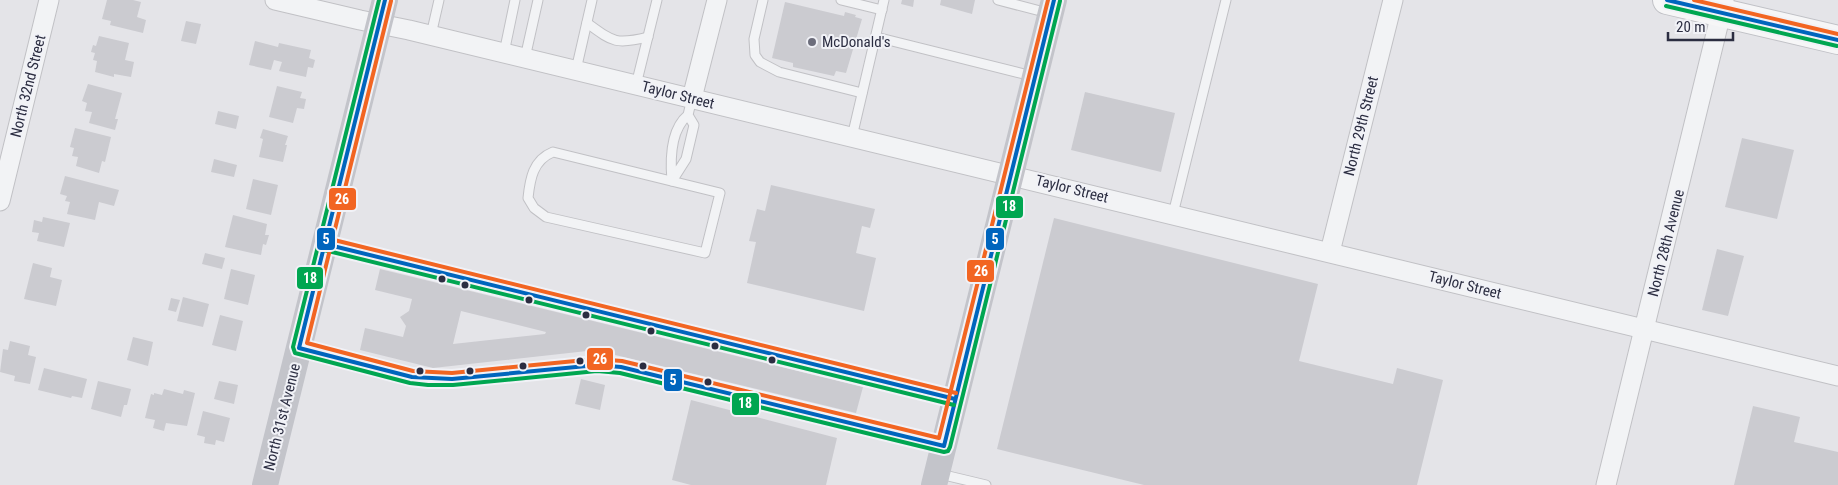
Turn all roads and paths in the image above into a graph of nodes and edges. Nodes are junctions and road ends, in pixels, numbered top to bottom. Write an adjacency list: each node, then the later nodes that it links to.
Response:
1 (49, 0): 35 (street, North 32nd Street)
2 (275, 0): 19 (street, Taylor Street)
3 (439, 0): 21 (lane)
4 (515, 0): 25 (lane)
5 (538, 0): 26 (lane)
6 (592, 0): 20 (lane)
7 (657, 0): 23 (lane)
8 (717, 0): 31 (street)
9 (841, 0): 18 (lane)
10 (884, 0): 18 (lane)
11 (1002, 0): 17 (lane)
12 (1226, 0): 36 (lane)
13 (1393, 0): 38 (street, North 29th Street)
14 (1667, 0): 16 (main road)
15 (765, 2): 30 (lane)
16 (1723, 6): 24 (main road); 39 (street, North 28th Avenue)
17 (1052, 7): 28 (main road)
18 (882, 10): 22 (lane)
19 (382, 12): 21 (street, Taylor Street); 37 (main road, North 31st Avenue)
20 (587, 23): 23 (lane); 27 (lane)
21 (431, 35): 25 (street, Taylor Street)
22 (876, 36): 28 (lane); 30 (lane)
23 (648, 38): 29 (lane)
24 (1838, 40)
25 (504, 53): 26 (street, Taylor Street)
26 (525, 58): 27 (street, Taylor Street)
27 (576, 70): 29 (street, Taylor Street)
28 (1035, 77): 33 (main road)
29 (636, 85): 31 (street, Taylor Street)
30 (862, 93): 32 (lane)
31 (690, 107): 32 (street, Taylor Street); 34 (lane); 34 (lane)
32 (852, 137): 33 (street, Taylor Street)
33 (1010, 174): 36 (street, Taylor Street); 42 (main road)
34 (672, 182): 34 (lane)
35 (0, 201)
36 (1173, 214): 38 (street, Taylor Street)
37 (325, 244): 40 (main road, North 31st Avenue); 42 (lane)
38 (1330, 252): 39 (street, Taylor Street)
39 (1645, 328): 41 (street, Taylor Street); 47 (street, North 28th Avenue)
40 (299, 348): 43 (lane); 45 (main road, North 31st Avenue)
41 (1838, 376)
42 (955, 398): 43 (main road)
43 (944, 446): 44 (main road)
44 (935, 479): 46 (lane)
45 (265, 485)
46 (986, 485)
47 (1606, 485)

